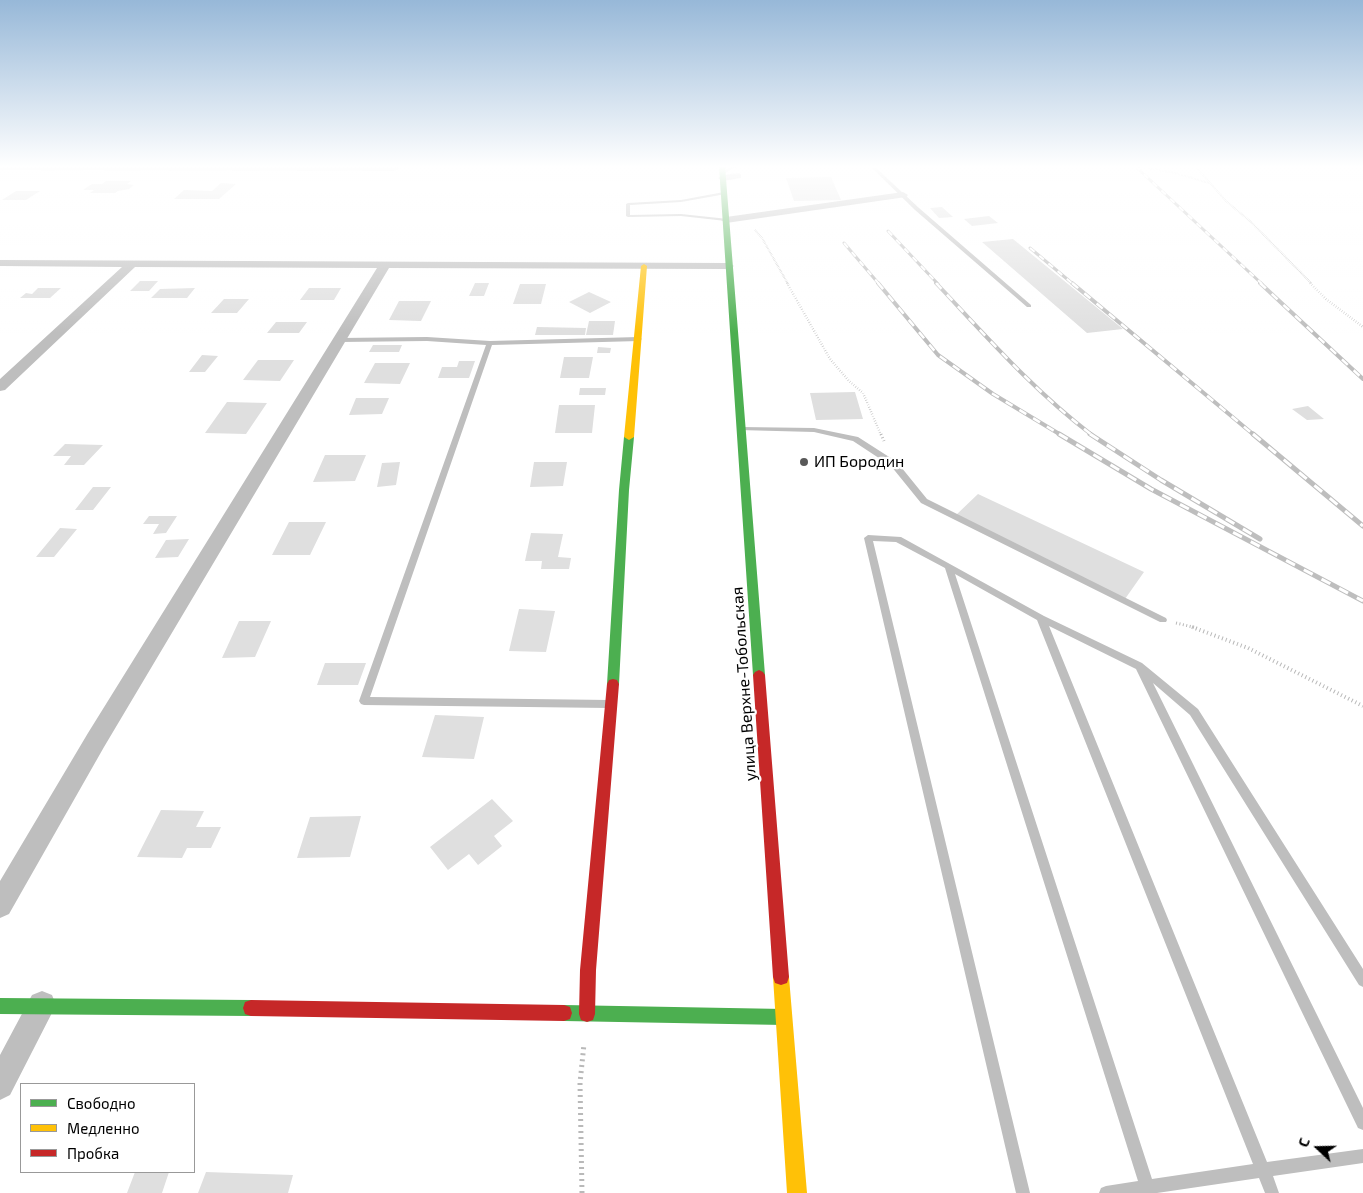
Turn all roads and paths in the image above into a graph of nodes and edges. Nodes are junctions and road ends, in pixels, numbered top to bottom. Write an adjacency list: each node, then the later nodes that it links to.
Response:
1 (726, 222): 9 (street, улица Верхне-Тобольская)
2 (743, 222): 17 (path)
3 (931, 222): 10 (lane)
4 (1252, 222): 11 (path)
5 (0, 263): 6 (street)
6 (132, 264): 7 (street); 15 (street)
7 (385, 265): 8 (street); 13 (street)
8 (644, 266): 9 (street); 12 (street)
9 (728, 266): 16 (street, улица Верхне-Тобольская)
10 (1029, 306)
11 (1363, 327)
12 (639, 339): 14 (lane); 22 (street)
13 (340, 340): 14 (lane); 24 (street)
14 (490, 343): 22 (lane)
15 (0, 387)
16 (741, 429): 17 (lane); 29 (street, улица Верхне-Тобольская)
17 (894, 464): 20 (lane)
18 (948, 566): 19 (lane); 34 (lane); 37 (lane)
19 (1041, 618): 21 (lane); 33 (lane)
20 (1163, 620): 23 (path)
21 (1140, 666): 25 (lane); 31 (lane)
22 (612, 704): 28 (street)
23 (1363, 706)
24 (0, 905)
25 (1363, 982)
26 (42, 1004): 27 (street); 28 (street); 30 (street)
27 (0, 1006)
28 (587, 1014): 29 (street); 35 (path)
29 (784, 1017): 36 (street, улица Верхне-Тобольская)
30 (0, 1085)
31 (1363, 1122)
32 (1363, 1156): 33 (lane)
33 (1263, 1170): 34 (lane); 39 (lane)
34 (1148, 1190): 38 (lane)
35 (582, 1193)
36 (797, 1193)
37 (1023, 1193)
38 (1106, 1193)
39 (1272, 1193)

